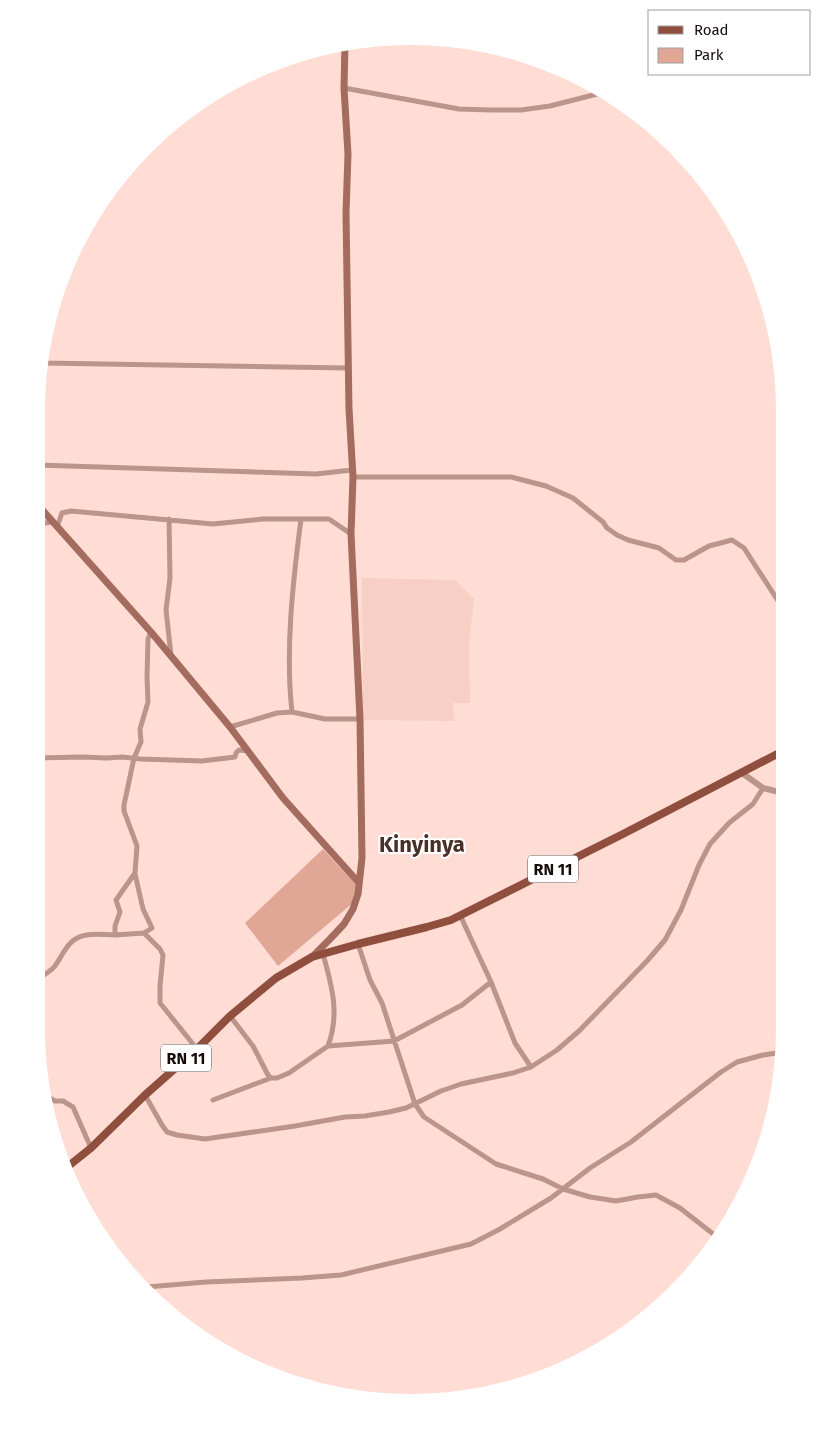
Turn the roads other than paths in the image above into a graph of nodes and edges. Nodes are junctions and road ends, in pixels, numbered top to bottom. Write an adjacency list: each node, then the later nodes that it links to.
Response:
1 (345, 51): 2 (main road)
2 (344, 88): 3 (street); 5 (main road)
3 (594, 95)
4 (48, 363): 5 (street)
5 (349, 368): 7 (main road)
6 (45, 465): 7 (street)
7 (353, 474): 13 (main road); 14 (street)
8 (45, 513): 12 (main road)
9 (169, 519): 10 (street); 12 (street); 16 (street)
10 (301, 520): 13 (street); 17 (street)
11 (45, 524): 12 (street)
12 (55, 525): 15 (main road)
13 (351, 534): 18 (main road)
14 (776, 598)
15 (151, 632): 16 (main road); 23 (street)
16 (171, 655): 19 (main road)
17 (292, 712): 18 (street); 19 (street)
18 (360, 719): 28 (main road)
19 (230, 727): 20 (main road)
20 (248, 751): 23 (street); 28 (main road)
21 (776, 755): 24 (main road, RN 11)
22 (45, 758): 23 (street)
23 (134, 758): 27 (street)
24 (742, 773): 25 (street); 29 (main road, RN 11)
25 (763, 788): 26 (street); 42 (street)
26 (776, 791)
27 (135, 874): 30 (street); 31 (street)
28 (360, 883): 34 (main road)
29 (460, 916): 32 (main road, RN 11); 36 (street)
30 (144, 933): 31 (street); 40 (street)
31 (115, 935): 35 (street)
32 (358, 944): 33 (main road, RN 11); 38 (street)
33 (323, 954): 34 (main road, RN 11); 39 (street)
34 (312, 957): 37 (main road, RN 11)
35 (45, 975)
36 (491, 982): 38 (street); 42 (street)
37 (230, 1016): 40 (main road, RN 11); 43 (street)
38 (394, 1041): 39 (street); 47 (street)
39 (328, 1046): 43 (street)
40 (197, 1049): 44 (main road, RN 11)
41 (775, 1053): 50 (street)
42 (531, 1067): 47 (street)
43 (271, 1078): 46 (street)
44 (145, 1095): 47 (street); 48 (main road, RN 11)
45 (52, 1099): 48 (street)
46 (213, 1100)
47 (415, 1104): 50 (street)
48 (91, 1148): 49 (main road, RN 11)
49 (71, 1164)
50 (562, 1189): 51 (street); 52 (street)
51 (713, 1234)
52 (152, 1287)

